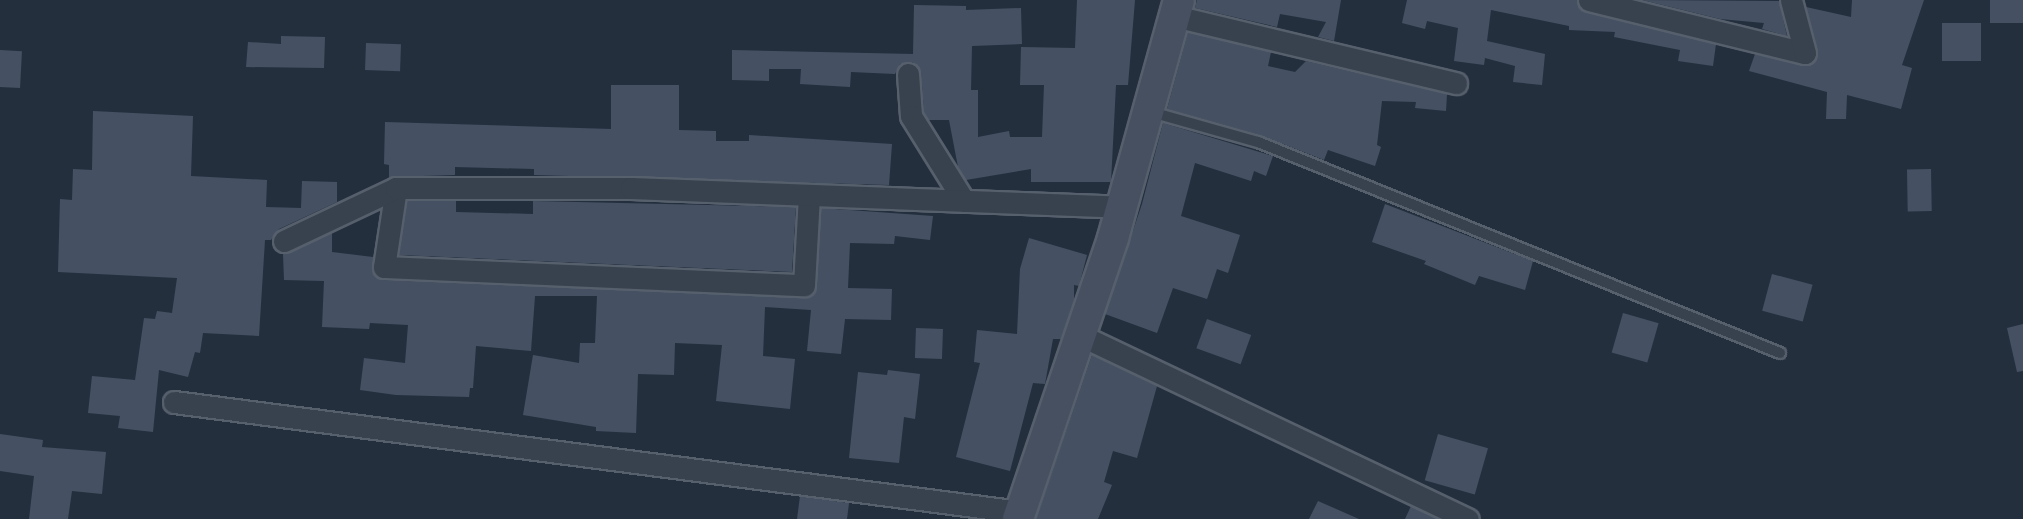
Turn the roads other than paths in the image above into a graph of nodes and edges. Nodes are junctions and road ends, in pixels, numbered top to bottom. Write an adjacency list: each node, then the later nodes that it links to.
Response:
1 (1589, 0): 2 (street)
2 (1791, 0)
3 (1177, 8): 5 (street); 6 (street)
4 (908, 74): 9 (street)
5 (1456, 83)
6 (1148, 111): 10 (street); 13 (lane)
7 (396, 188): 8 (street); 8 (street); 11 (street)
8 (809, 195): 9 (street)
9 (964, 201): 10 (street)
10 (1122, 207): 12 (street)
11 (284, 241)
12 (1082, 336): 15 (street); 16 (street)
13 (1780, 352)
14 (174, 402): 15 (street)
15 (1019, 516)
16 (1468, 519)

